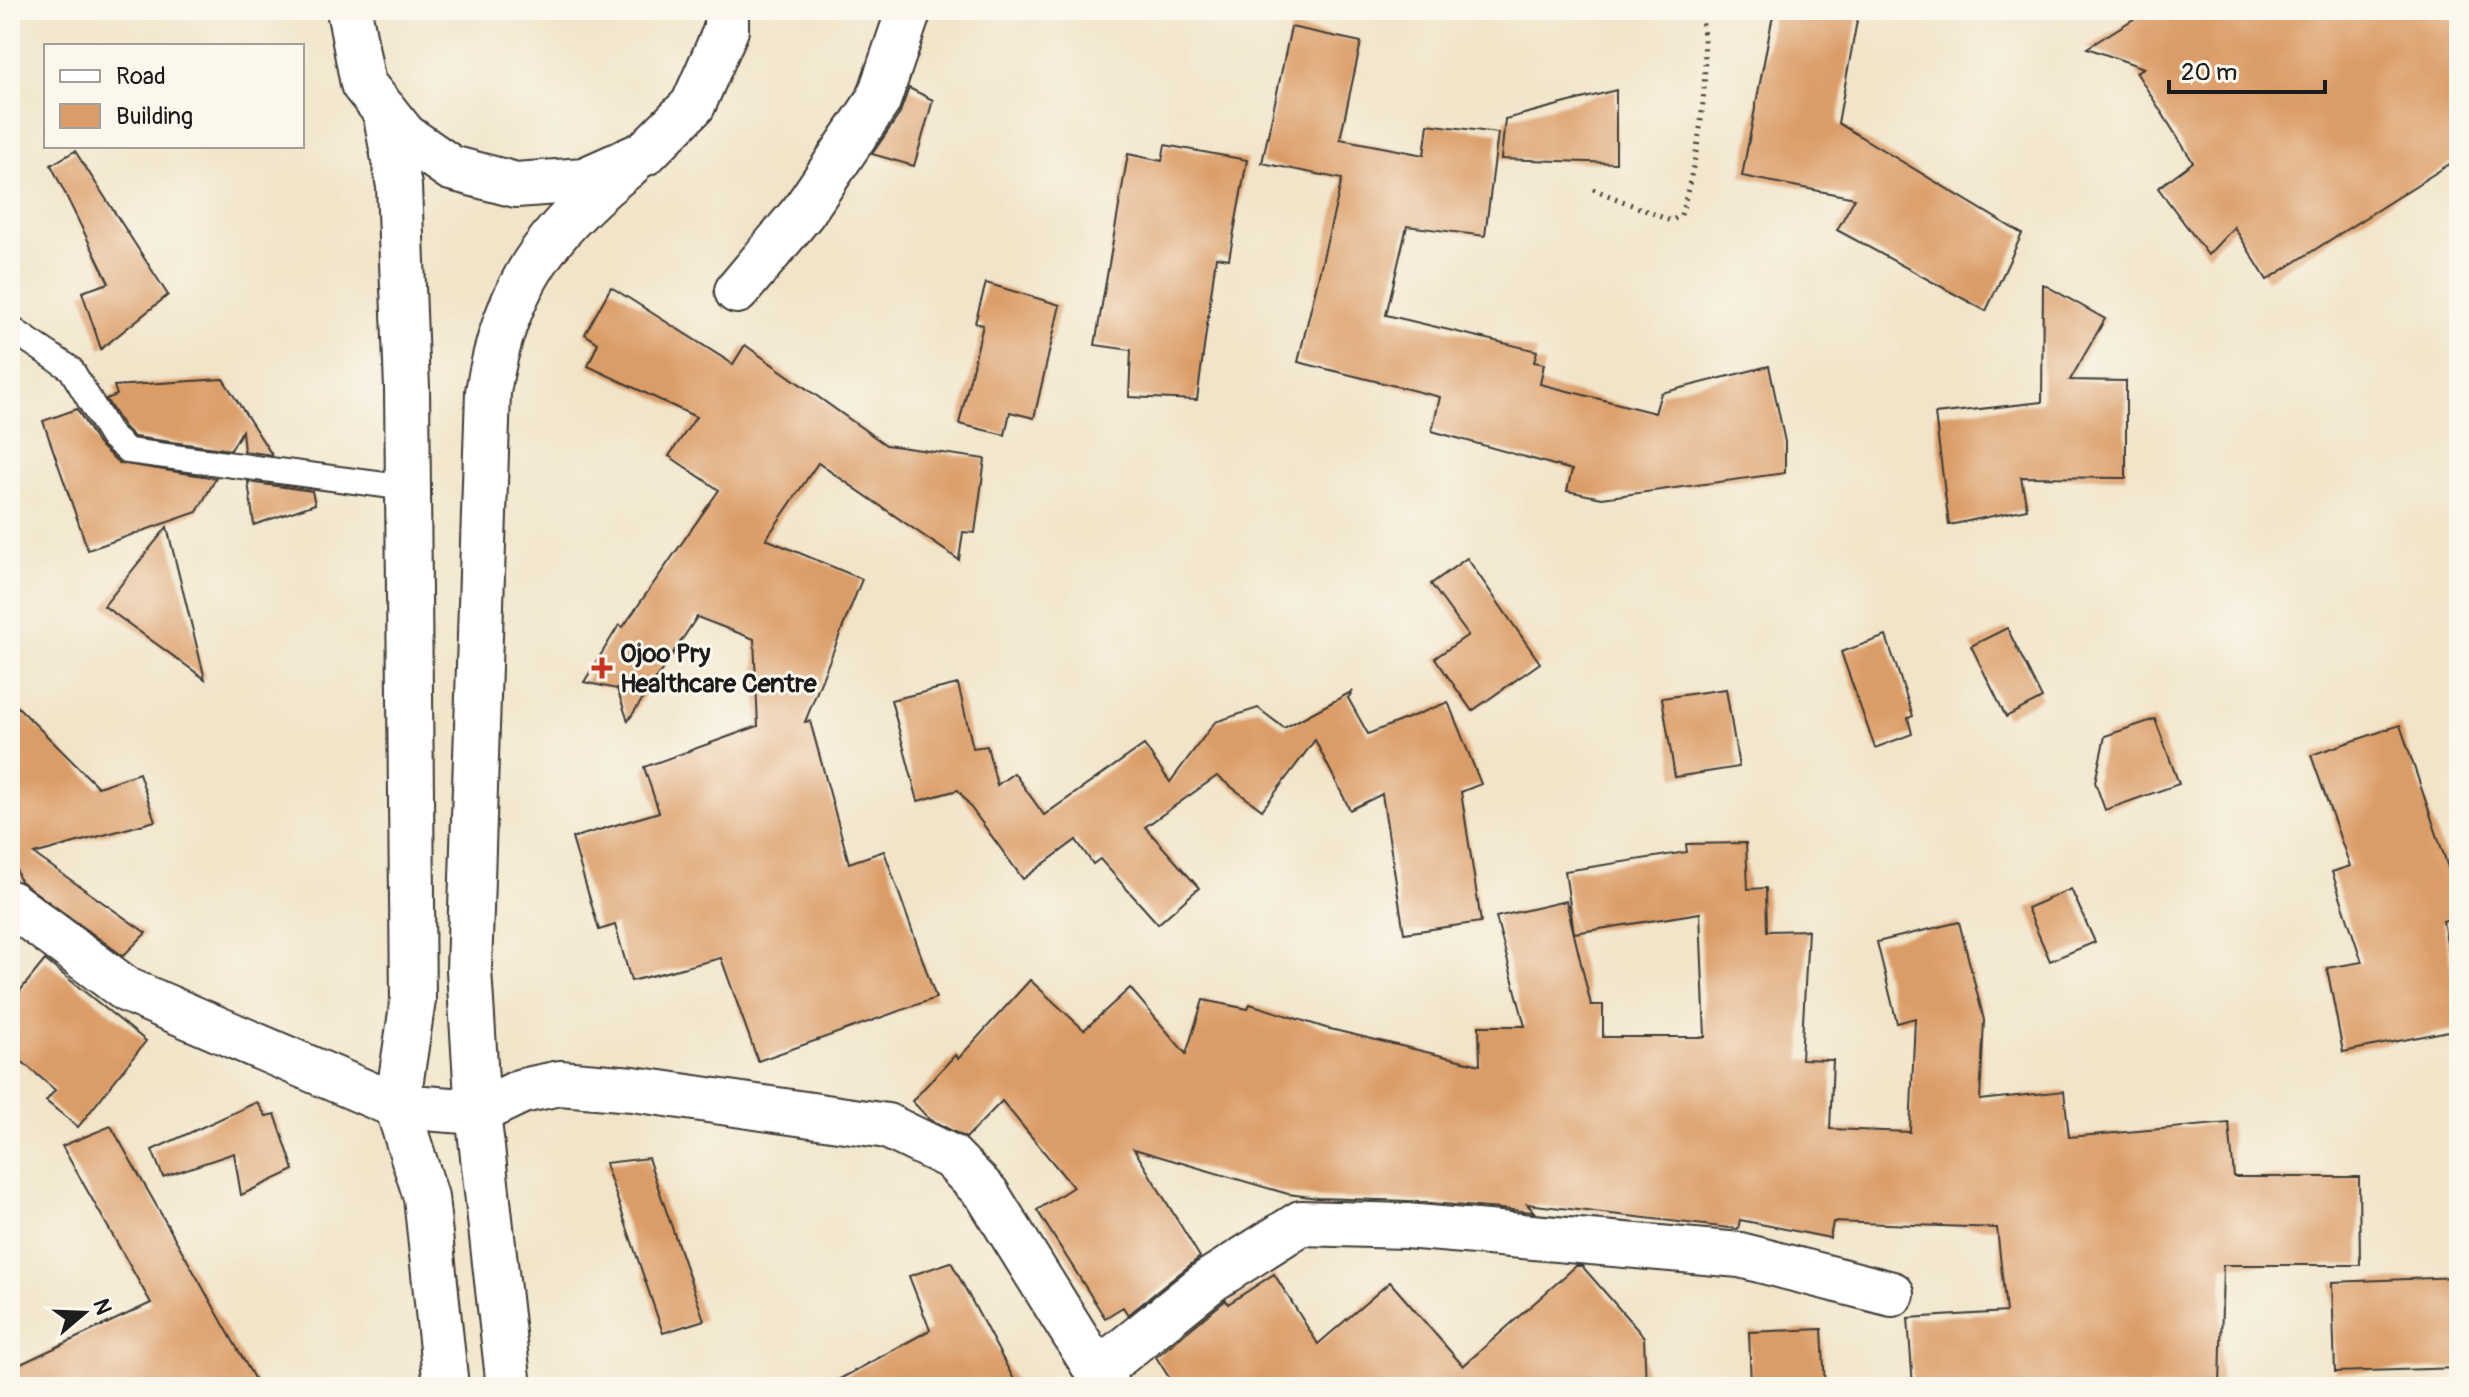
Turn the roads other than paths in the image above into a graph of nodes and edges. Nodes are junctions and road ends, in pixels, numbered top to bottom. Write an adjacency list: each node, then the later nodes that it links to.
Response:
1 (349, 10): 4 (main road)
2 (909, 10): 6 (main road)
3 (730, 17): 5 (main road)
4 (385, 111): 5 (main road); 8 (main road)
5 (645, 153): 11 (main road)
6 (737, 291)
7 (10, 328): 8 (lane)
8 (407, 488): 10 (main road)
9 (10, 903): 10 (main road)
10 (397, 1106): 11 (main road); 15 (main road)
11 (478, 1112): 13 (main road); 14 (main road)
12 (1892, 1294): 13 (main road)
13 (1102, 1379)
14 (510, 1384)
15 (446, 1387)

